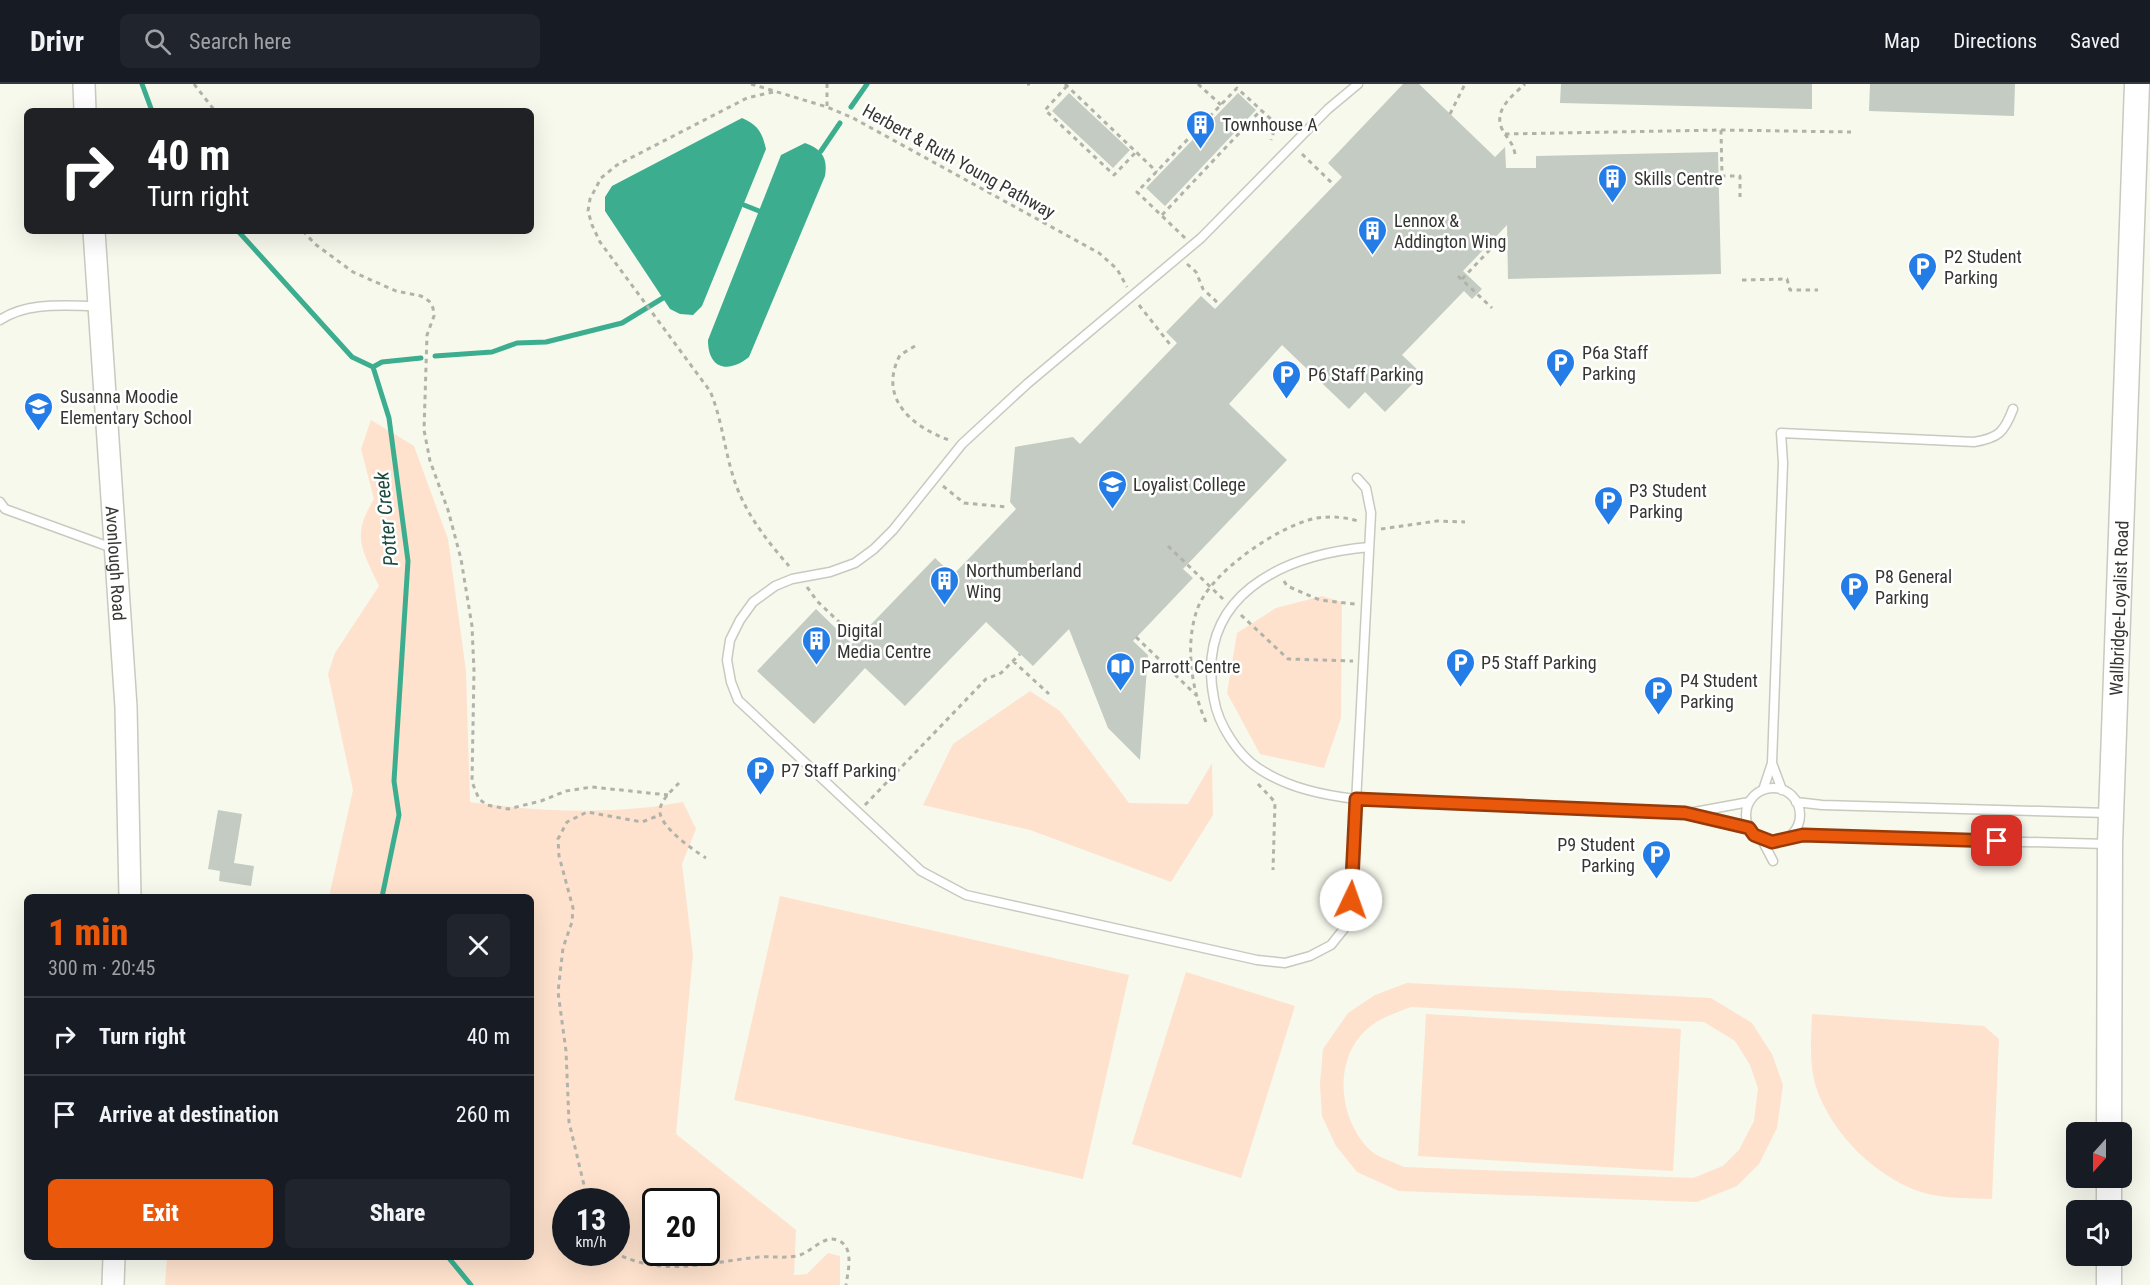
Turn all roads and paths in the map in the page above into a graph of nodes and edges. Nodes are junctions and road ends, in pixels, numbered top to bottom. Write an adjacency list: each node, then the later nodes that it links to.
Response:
1 (84, 84): 14 (street)
2 (194, 84): 15 (path)
3 (751, 84): 11 (path, Herbert & Ruth Young Pathway)
4 (827, 84): 13 (path)
5 (1198, 84): 12 (path)
6 (1358, 84): 22 (lane)
7 (1465, 84): 17 (path)
8 (1525, 84): 20 (path)
9 (2138, 84): 81 (main road, Wallbridge-Loyalist Road)
10 (1066, 85): 23 (path); 23 (path)
11 (772, 92): 13 (path, Herbert & Ruth Young Pathway); 57 (path)
12 (1221, 105): 16 (path); 25 (path)
13 (827, 107): 38 (path, Herbert & Ruth Young Pathway)
14 (85, 108)
15 (213, 108)
16 (1261, 110): 21 (path); 28 (path)
17 (1450, 114)
18 (1721, 130): 19 (path); 20 (path); 27 (path)
19 (1851, 132)
20 (1505, 134): 24 (path)
21 (1271, 140)
22 (1294, 147): 26 (path); 32 (lane)
23 (1136, 152): 25 (path)
24 (1515, 154)
25 (1157, 172): 28 (path)
26 (1334, 185)
27 (1740, 197)
28 (1162, 215): 32 (path)
29 (94, 234): 40 (street, Avonlough Road)
30 (306, 234): 75 (path)
31 (1500, 239): 35 (path)
32 (1193, 246): 33 (lane)
33 (1179, 256): 38 (lane); 39 (path)
34 (1458, 276): 35 (path)
35 (1462, 279): 41 (path)
36 (1742, 280): 37 (path)
37 (1818, 290)
38 (1132, 295): 44 (path, Herbert & Ruth Young Pathway); 46 (lane)
39 (1219, 304)
40 (99, 306): 42 (lane); 55 (street, Avonlough Road)
41 (1492, 308)
42 (0, 320)
43 (915, 346): 46 (path)
44 (1172, 347)
45 (2013, 409): 70 (lane)
46 (962, 444): 48 (lane)
47 (1357, 478): 52 (lane)
48 (935, 480): 50 (path); 57 (lane)
49 (0, 501): 55 (lane)
50 (1007, 507)
51 (1465, 522): 52 (path)
52 (1370, 525): 54 (lane); 58 (path)
53 (1168, 546): 58 (path)
54 (1369, 547): 56 (lane); 59 (lane)
55 (115, 549): 89 (street, Avonlough Road)
56 (1279, 570): 59 (path); 60 (lane)
57 (798, 577): 62 (path); 79 (lane)
58 (1211, 587): 60 (path); 67 (path)
59 (1366, 605): 65 (lane)
60 (1231, 606): 65 (path); 68 (lane)
61 (1136, 637): 67 (path)
62 (857, 639)
63 (1020, 654): 64 (path)
64 (1013, 661): 66 (path); 79 (path)
65 (1363, 662): 76 (lane)
66 (1049, 694)
67 (1197, 695): 68 (path); 69 (path)
68 (1217, 715): 76 (lane)
69 (1208, 726)
70 (1772, 763): 73 (lane); 74 (lane)
71 (1251, 777): 88 (path)
72 (679, 783): 75 (path)
73 (1763, 790): 74 (lane); 77 (lane)
74 (1782, 790): 78 (lane)
75 (668, 795): 82 (path)
76 (1356, 799): 79 (lane); 80 (lane)
77 (1749, 802): 80 (lane); 83 (lane)
78 (1796, 802): 81 (lane); 84 (lane)
79 (857, 812)
80 (1685, 813): 83 (lane)
81 (2111, 813): 86 (main road, Wallbridge-Loyalist Road)
82 (660, 815): 87 (path); 91 (path)
83 (1749, 828): 85 (lane)
84 (1786, 838): 85 (lane); 85 (lane); 86 (lane)
85 (1762, 840)
86 (2110, 844): 90 (main road, Wallbridge-Loyalist Road)
87 (706, 858)
88 (1273, 870)
89 (130, 894)
90 (2109, 1122)
91 (585, 1188)
92 (114, 1260): 95 (street)
93 (630, 1261): 96 (path)
94 (2109, 1266): 97 (main road)
95 (113, 1285)
96 (846, 1285)
97 (2109, 1285)

